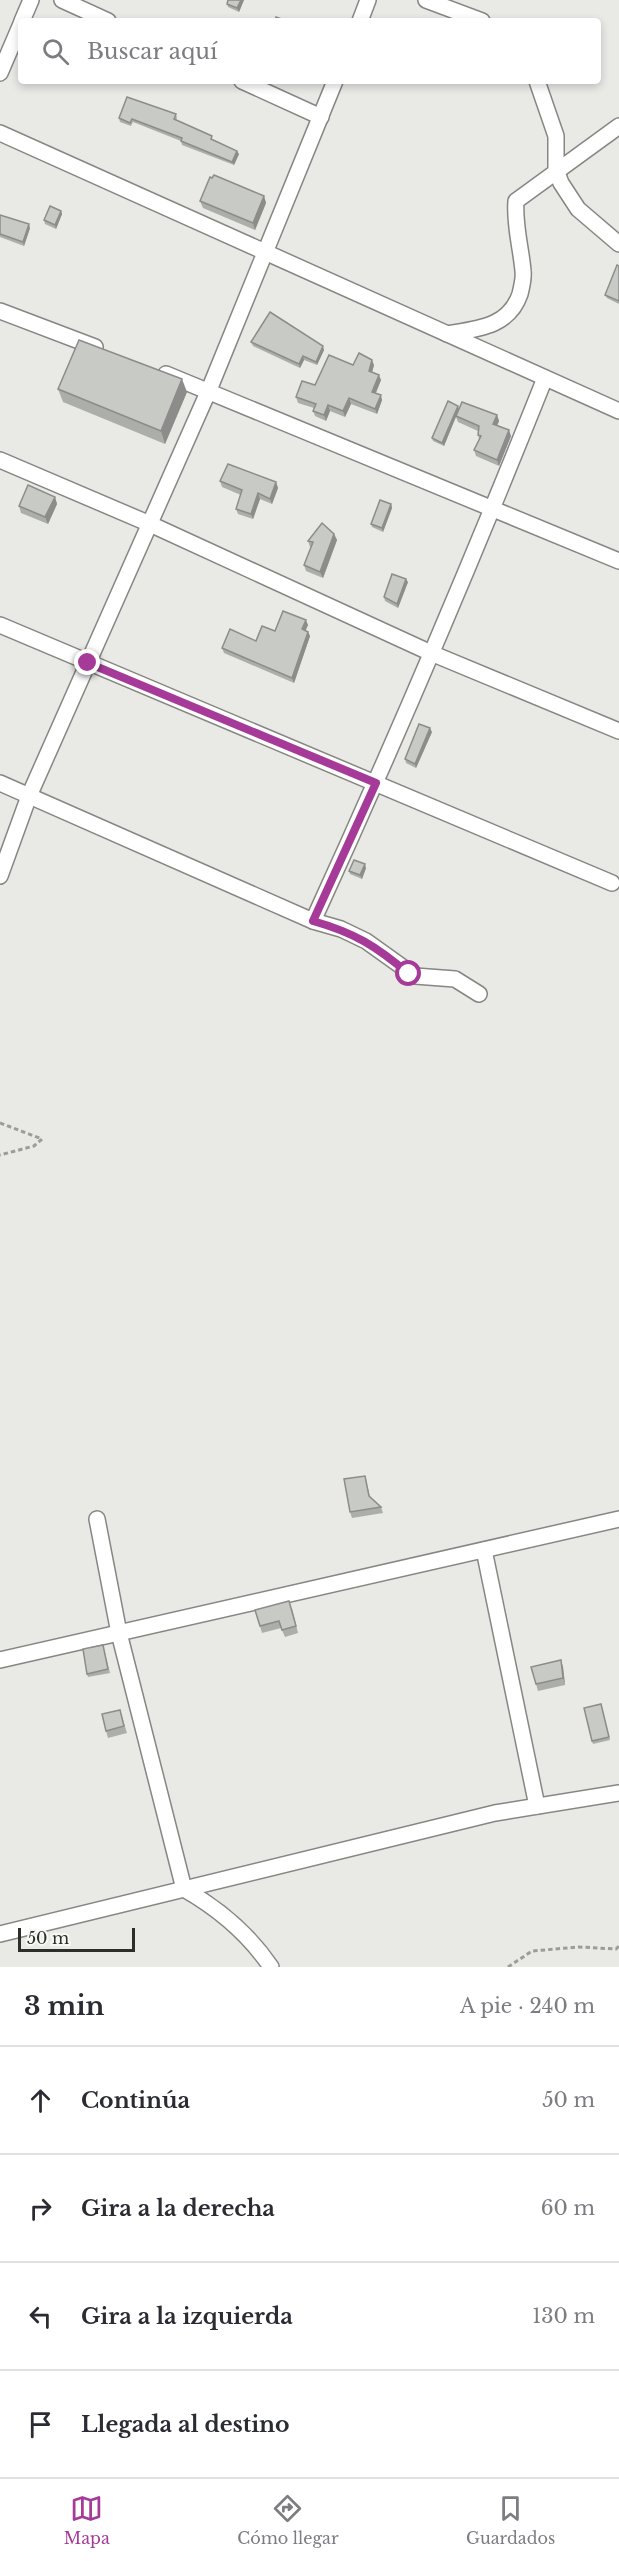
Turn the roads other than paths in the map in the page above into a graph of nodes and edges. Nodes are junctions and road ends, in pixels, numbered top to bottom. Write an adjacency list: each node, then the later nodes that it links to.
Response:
1 (31, 0): 5 (street)
2 (62, 0): 6 (street)
3 (369, 0): 7 (street)
4 (426, 0): 8 (street)
5 (24, 18)
6 (101, 18)
7 (361, 18)
8 (474, 18)
9 (18, 31): 10 (street)
10 (0, 73)
11 (249, 84): 14 (street)
12 (335, 84): 14 (street)
13 (538, 84): 17 (street)
14 (321, 117): 19 (street)
15 (619, 126): 17 (street)
16 (0, 133): 19 (street)
17 (556, 170): 18 (street); 21 (street)
18 (619, 244)
19 (266, 252): 21 (street); 25 (street)
20 (0, 311): 22 (street)
21 (447, 333): 24 (street)
22 (110, 353)
23 (154, 369): 25 (street)
24 (544, 378): 26 (street); 28 (street)
25 (209, 390): 28 (street); 29 (street)
26 (619, 411)
27 (0, 460): 29 (street)
28 (493, 509): 30 (street); 32 (street)
29 (150, 524): 32 (street); 33 (street)
30 (619, 561)
31 (0, 625): 33 (street)
32 (431, 653): 34 (street); 36 (street)
33 (88, 663): 36 (street); 37 (street)
34 (619, 731)
35 (0, 783): 37 (street)
36 (376, 783): 39 (street); 40 (street)
37 (28, 796): 38 (street); 40 (street)
38 (0, 876)
39 (612, 883)
40 (313, 921): 41 (street)
41 (479, 994)
42 (97, 1519): 45 (street)
43 (619, 1519): 44 (street)
44 (484, 1550): 45 (street); 48 (street)
45 (119, 1633): 46 (street); 49 (street)
46 (0, 1660)
47 (619, 1793): 48 (street)
48 (537, 1806): 49 (street)
49 (184, 1889): 50 (street); 51 (street)
50 (0, 1934)
51 (271, 1967)

